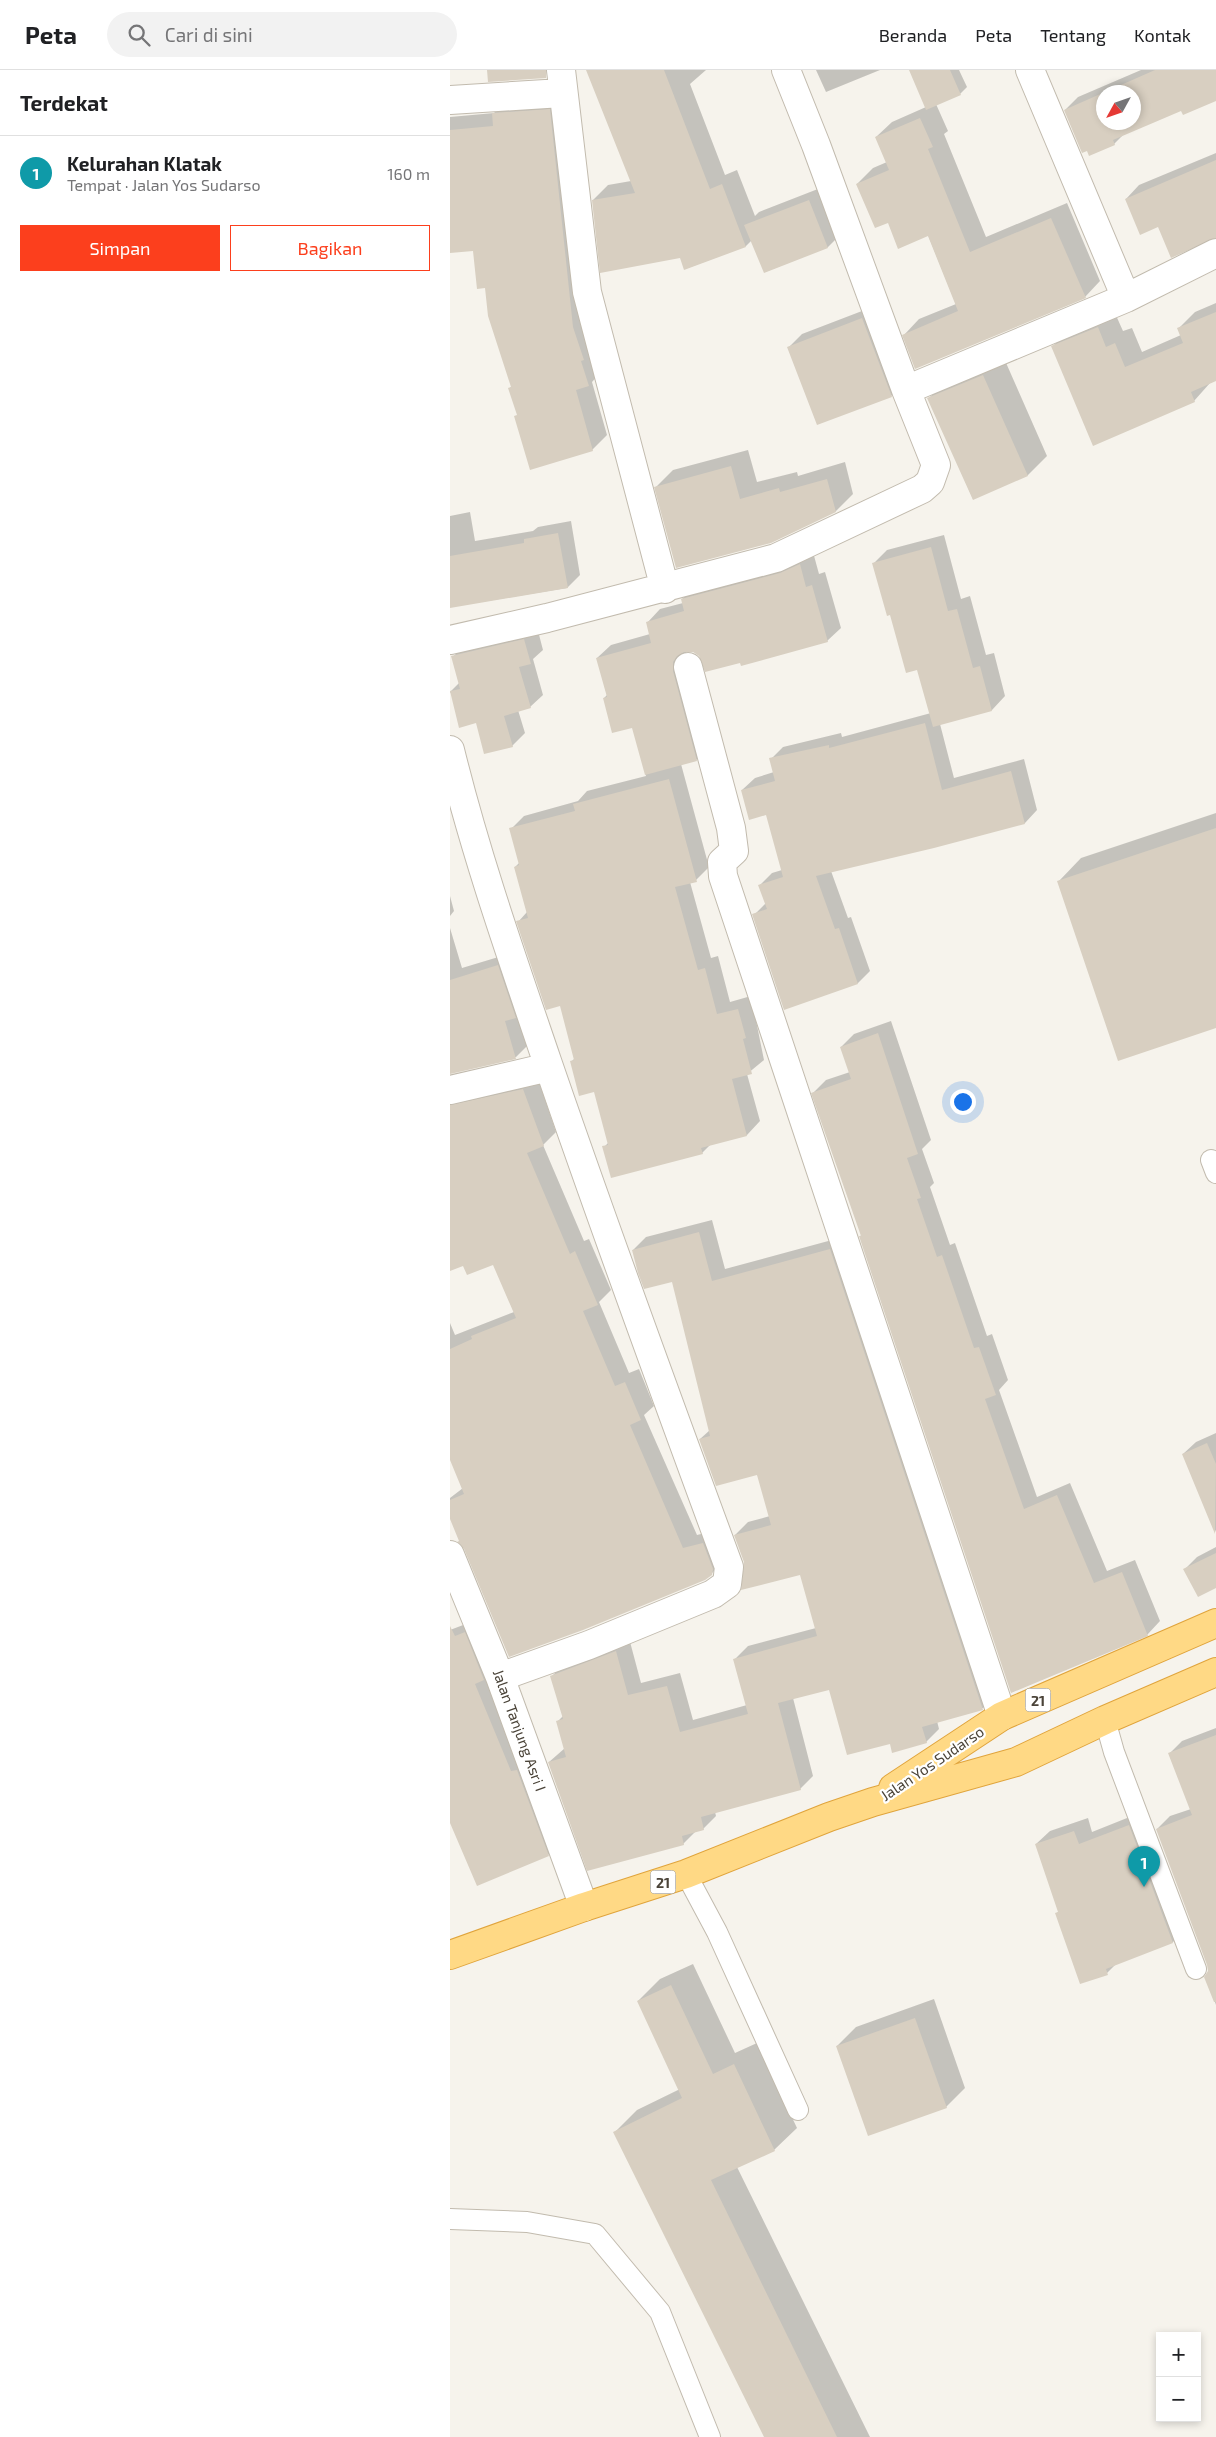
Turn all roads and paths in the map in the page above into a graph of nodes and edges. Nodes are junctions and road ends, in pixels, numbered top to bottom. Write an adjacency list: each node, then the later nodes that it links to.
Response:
1 (786, 70): 7 (street)
2 (1030, 70): 6 (street)
3 (562, 81): 4 (street); 8 (street)
4 (450, 100)
5 (1216, 253): 6 (street)
6 (1126, 298): 7 (street)
7 (906, 390): 8 (street)
8 (665, 589): 9 (street)
9 (450, 640)
10 (688, 667): 18 (street)
11 (450, 750): 12 (street)
12 (550, 1067): 13 (street); 17 (street)
13 (450, 1090)
14 (450, 1555): 17 (street, Jalan Tanjung Asri I)
15 (1216, 1623): 18 (highway, Jalan Yos Sudarso / 21)
16 (1216, 1672): 19 (highway, Jalan Yos Sudarso / 21)
17 (500, 1677): 22 (street, Jalan Tanjung Asri I)
18 (1002, 1716): 20 (highway, Jalan Yos Sudarso / 21)
19 (1105, 1720): 20 (highway, Jalan Yos Sudarso / 21); 24 (lane)
20 (873, 1802): 21 (highway, 21)
21 (686, 1874): 22 (highway, 21); 25 (lane)
22 (584, 1907): 23 (highway, 21)
23 (450, 1955)
24 (1196, 1969)
25 (798, 2110)
26 (450, 2219): 27 (lane)
27 (710, 2437)

